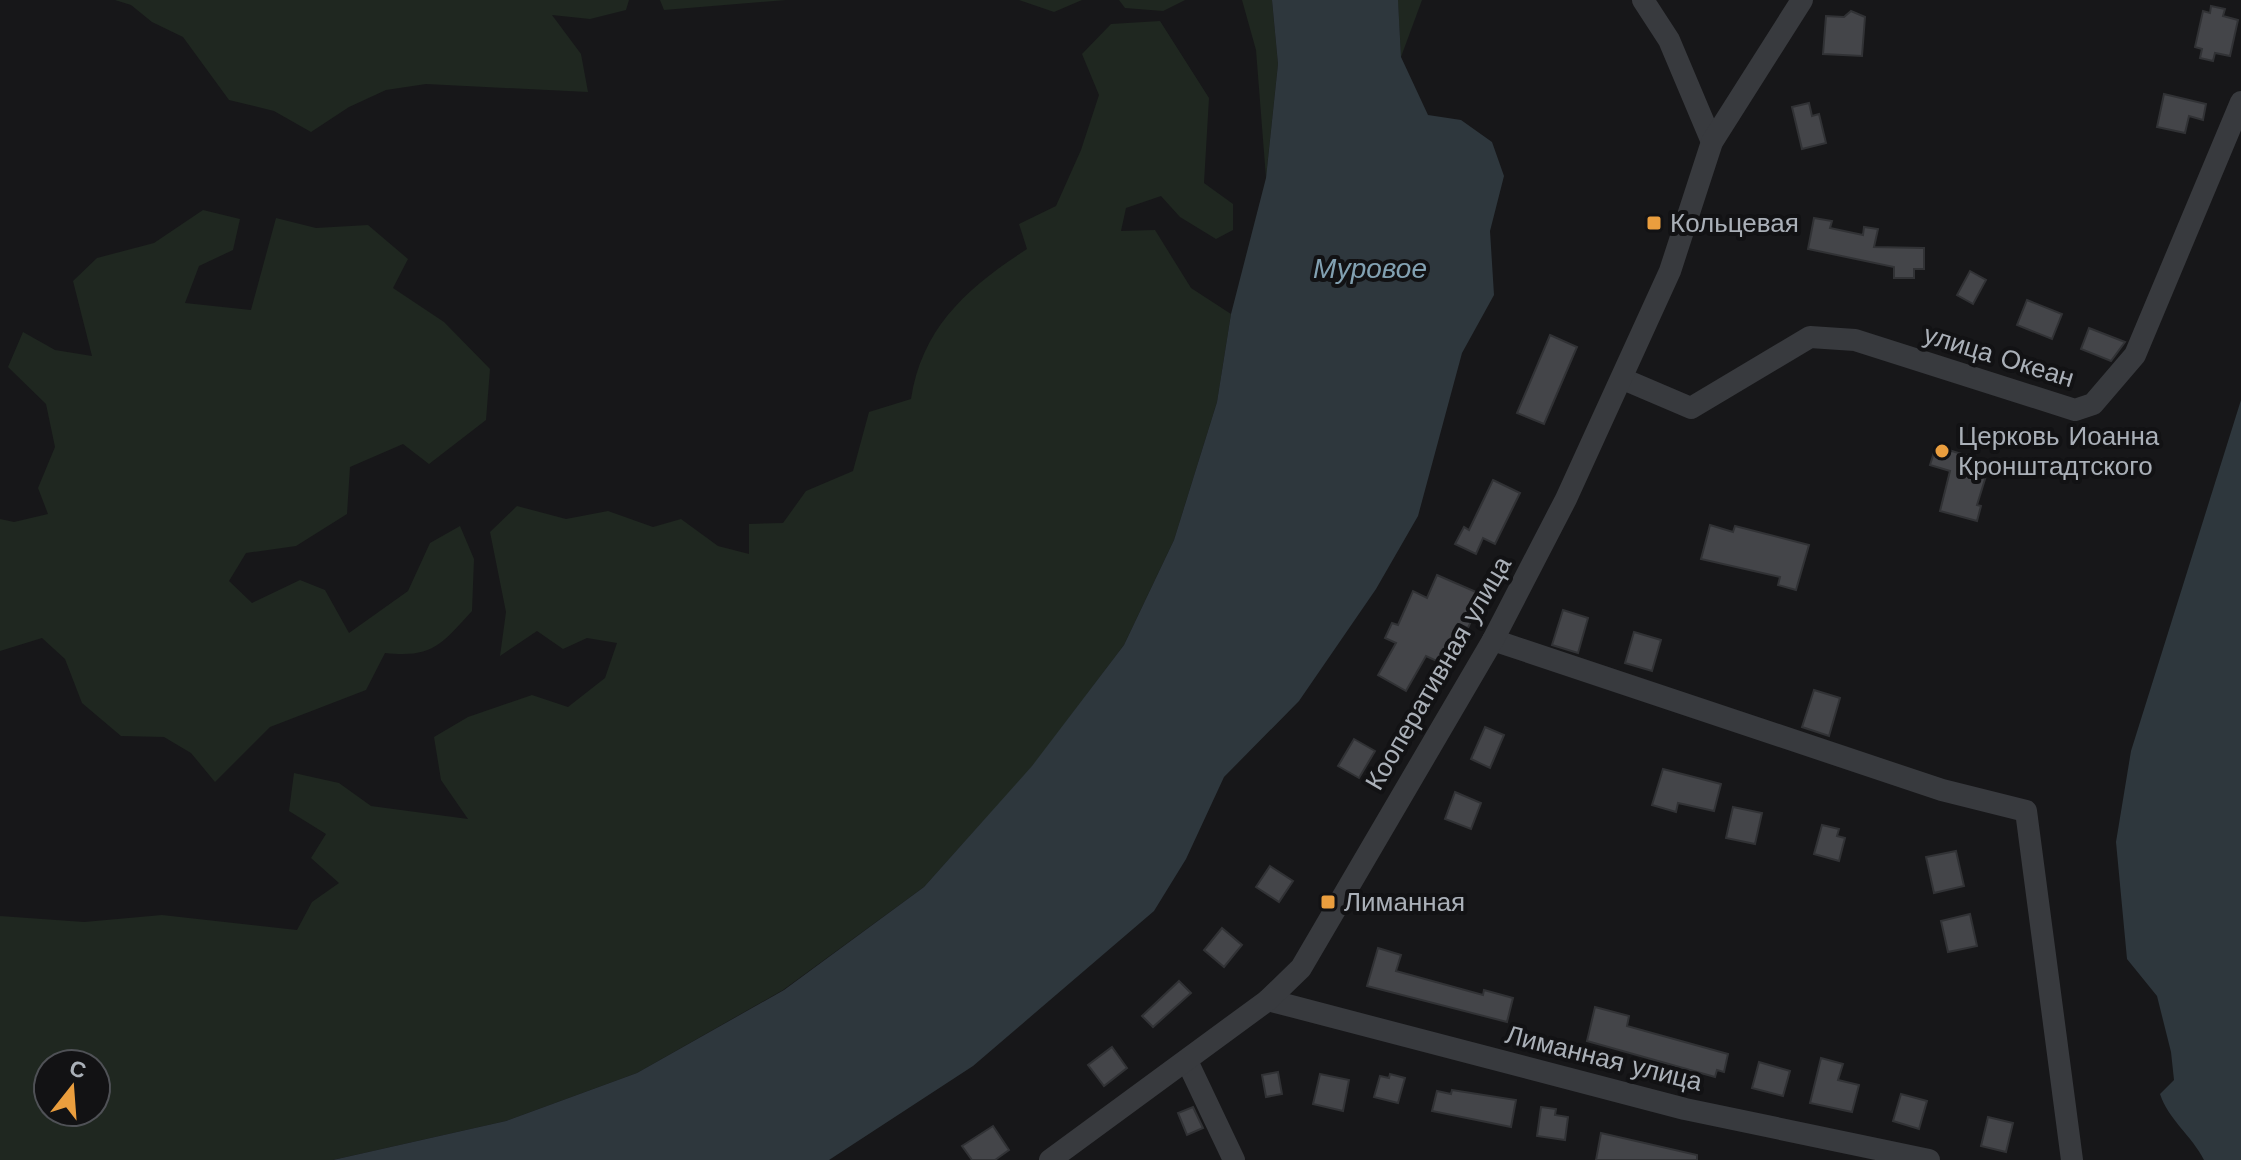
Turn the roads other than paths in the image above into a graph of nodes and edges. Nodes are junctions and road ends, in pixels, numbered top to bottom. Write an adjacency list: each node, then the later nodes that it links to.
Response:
1 (1643, 0): 4 (street)
2 (1802, 0): 4 (street, Кооперативная улица)
3 (2241, 102): 5 (street, улица Океан)
4 (1712, 142): 5 (street, Кооперативная улица)
5 (1623, 379): 6 (street, Кооперативная улица)
6 (1493, 640): 7 (street, Кооперативная улица); 12 (street)
7 (1268, 1000): 8 (street, Кооперативная улица); 11 (street, Лиманная улица)
8 (1187, 1061): 9 (street, Кооперативная улица); 10 (street)
9 (1050, 1160)
10 (1234, 1160)
11 (1929, 1160)
12 (2072, 1160)

